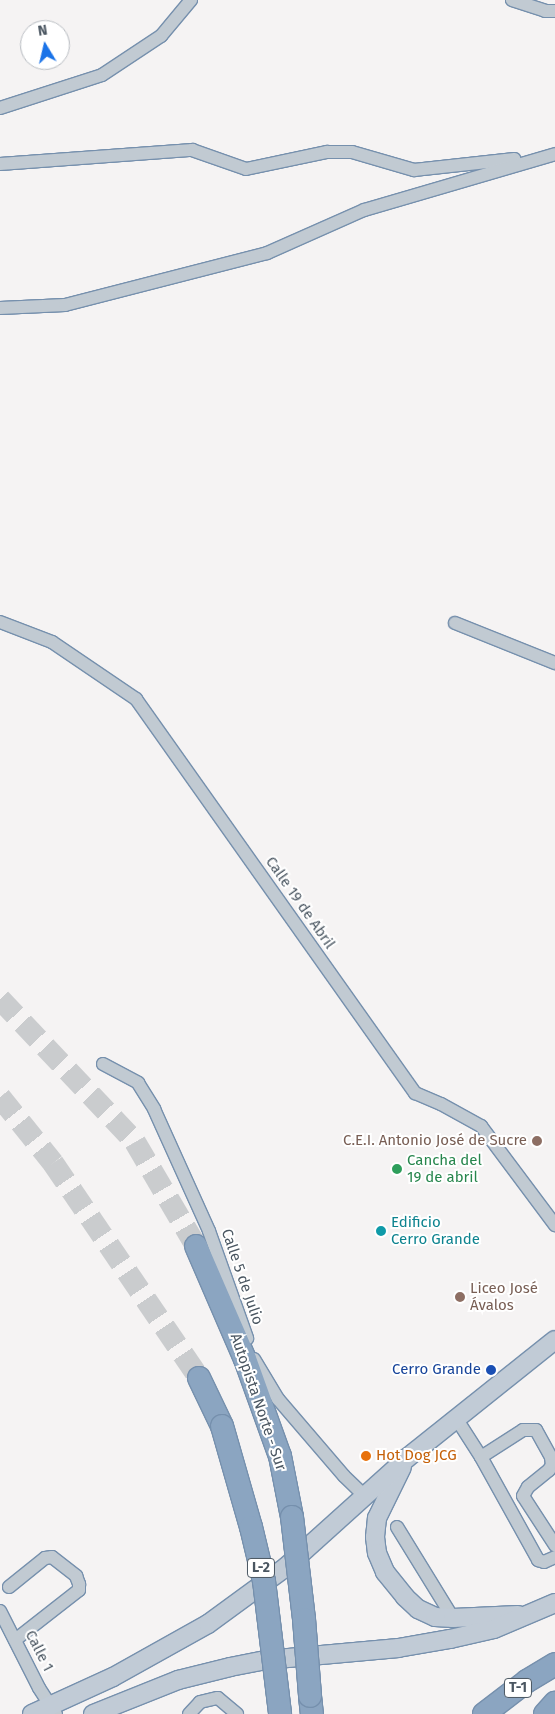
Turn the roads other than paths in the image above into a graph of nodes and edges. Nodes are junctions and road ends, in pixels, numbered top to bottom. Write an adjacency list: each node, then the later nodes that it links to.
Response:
1 (190, 0): 4 (street)
2 (512, 0): 3 (street)
3 (555, 11)
4 (0, 108)
5 (552, 155): 6 (street); 7 (street)
6 (0, 164)
7 (0, 308)
8 (0, 622): 12 (street, Calle 19 de Abril)
9 (455, 623): 10 (street)
10 (555, 663)
11 (103, 1064): 19 (street, Calle 5 de Julio)
12 (555, 1225)
13 (196, 1246): 31 (highway, Autopista Norte - Sur / L-2, bridge)
14 (555, 1340): 16 (main road)
15 (199, 1378): 37 (highway, L-2, bridge)
16 (456, 1418): 17 (street); 18 (main road)
17 (481, 1457): 21 (street); 22 (street)
18 (407, 1458): 19 (main road); 27 (main road)
19 (365, 1496): 32 (main road)
20 (397, 1527): 27 (street)
21 (555, 1545)
22 (555, 1558)
23 (9, 1587): 28 (street)
24 (555, 1603): 26 (main road)
25 (0, 1611): 28 (street, Calle 1)
26 (534, 1614): 27 (main road); 34 (main road)
27 (453, 1618)
28 (15, 1640): 32 (street, Calle 1)
29 (555, 1664): 38 (highway, T-1)
30 (555, 1703): 39 (highway)
31 (310, 1708)
32 (53, 1709): 33 (main road)
33 (32, 1714)
34 (93, 1714)
35 (189, 1714): 36 (street)
36 (236, 1714)
37 (280, 1714)
38 (484, 1714)
39 (546, 1714)

